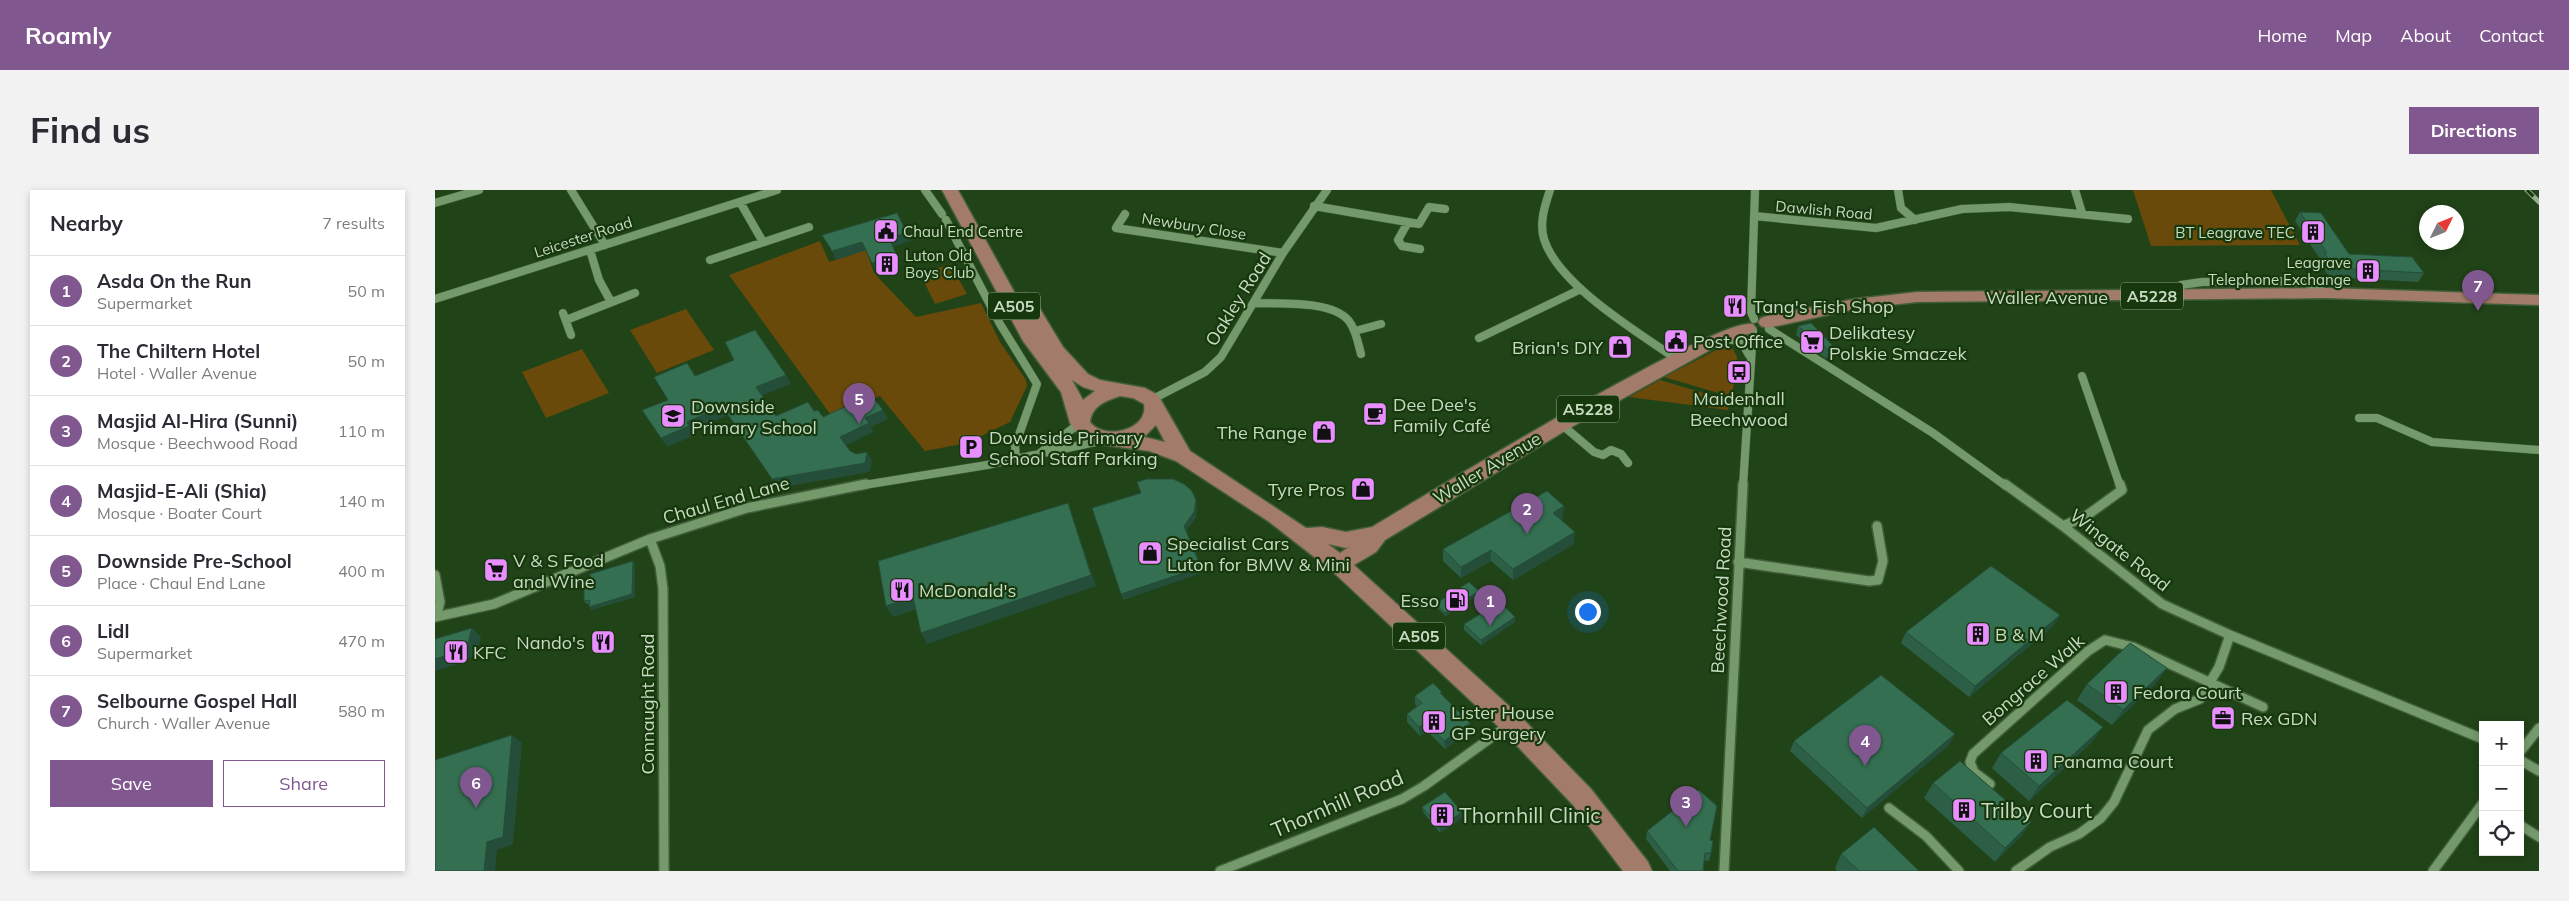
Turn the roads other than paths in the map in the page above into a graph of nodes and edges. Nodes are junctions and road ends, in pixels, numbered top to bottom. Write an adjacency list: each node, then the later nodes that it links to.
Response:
1 (479, 190): 15 (street)
2 (571, 190): 26 (street)
3 (752, 190): 13 (street)
4 (777, 190): 13 (street, Leicester Road)
5 (925, 190): 57 (street)
6 (950, 190): 51 (main road, A505)
7 (966, 190): 48 (main road, A505)
8 (1327, 190): 16 (street, Oakley Road)
9 (1550, 190): 31 (street)
10 (1755, 190): 20 (street, Beechwood Road)
11 (1899, 190): 22 (street)
12 (2075, 190): 18 (street)
13 (757, 196): 14 (street, Leicester Road)
14 (740, 202): 25 (street); 26 (street, Leicester Road)
15 (435, 203)
16 (1314, 206): 23 (street); 29 (street, Oakley Road)
17 (1445, 209): 23 (street)
18 (2081, 213): 21 (street, Dawlish Road); 22 (street, Dawlish Road)
19 (1125, 214): 29 (street, Newbury Close)
20 (1754, 216): 22 (street, Dawlish Road); 39 (street, Beechwood Road)
21 (2128, 219)
22 (1915, 220)
23 (1407, 222): 27 (street)
24 (809, 227): 25 (street)
25 (763, 242): 30 (street)
26 (605, 245): 28 (street, Leicester Road)
27 (1420, 249)
28 (590, 250): 33 (street, Leicester Road); 34 (street)
29 (1283, 253): 35 (street, Oakley Road)
30 (710, 260)
31 (1581, 289): 42 (street); 46 (street)
32 (635, 293): 34 (street)
33 (435, 299)
34 (611, 302): 37 (street)
35 (1255, 302): 40 (street); 49 (street, Oakley Road)
36 (2537, 302): 39 (main road, Waller Avenue / A5228)
37 (564, 316): 41 (street)
38 (1381, 324): 40 (street)
39 (1758, 326): 43 (main road, Waller Avenue / A5228); 45 (street, Beechwood Road); 60 (street, Wingate Road)
40 (1355, 331): 44 (street)
41 (571, 335)
42 (1479, 338)
43 (1715, 340): 45 (street); 46 (main road, Waller Avenue / A5228)
44 (1361, 354)
45 (1749, 355): 64 (street, Beechwood Road)
46 (1678, 360): 52 (main road, Waller Avenue / A5228)
47 (2082, 376): 60 (street)
48 (1119, 390): 49 (main road); 51 (main road)
49 (1153, 404): 53 (main road); 56 (main road, A505)
50 (2359, 418): 54 (street)
51 (1080, 421): 53 (main road); 55 (street, Chaul End Lane)
52 (1561, 424): 58 (street); 61 (main road, Waller Avenue / A5228)
53 (1113, 439): 55 (street, Chaul End Lane); 56 (main road, A505)
54 (2539, 450)
55 (1038, 454): 57 (street, Chaul End Lane)
56 (1183, 456): 62 (main road, A505)
57 (1016, 459): 63 (street, Chaul End Lane)
58 (1629, 463)
59 (1877, 526): 64 (street)
60 (2063, 526): 68 (street, Wingate Road)
61 (1377, 534): 62 (main road); 65 (main road, Waller Avenue / A5228)
62 (1303, 536): 65 (main road, A505)
63 (650, 539): 67 (street, Chaul End Lane); 82 (street, Connaught Road)
64 (1738, 562): 85 (street, Beechwood Road)
65 (1339, 564): 71 (main road, A505)
66 (435, 576): 67 (street)
67 (435, 617)
68 (2230, 635): 69 (street); 73 (street, Wingate Road)
69 (2209, 682): 70 (street, Bongrace Walk); 77 (street, Bongrace Walk); 87 (street)
70 (2263, 707)
71 (1511, 723): 83 (street, Thornhill Road); 84 (main road, A505)
72 (2539, 728): 74 (street)
73 (2479, 737)
74 (2524, 747)
75 (2524, 762): 76 (street)
76 (2539, 771)
77 (1990, 784)
78 (1889, 808): 86 (street)
79 (2479, 808): 88 (street)
80 (2524, 828): 81 (street)
81 (2539, 838)
82 (664, 871)
83 (1220, 871)
84 (1639, 871)
85 (1724, 871)
86 (1959, 871)
87 (2016, 871)
88 (2433, 871)

